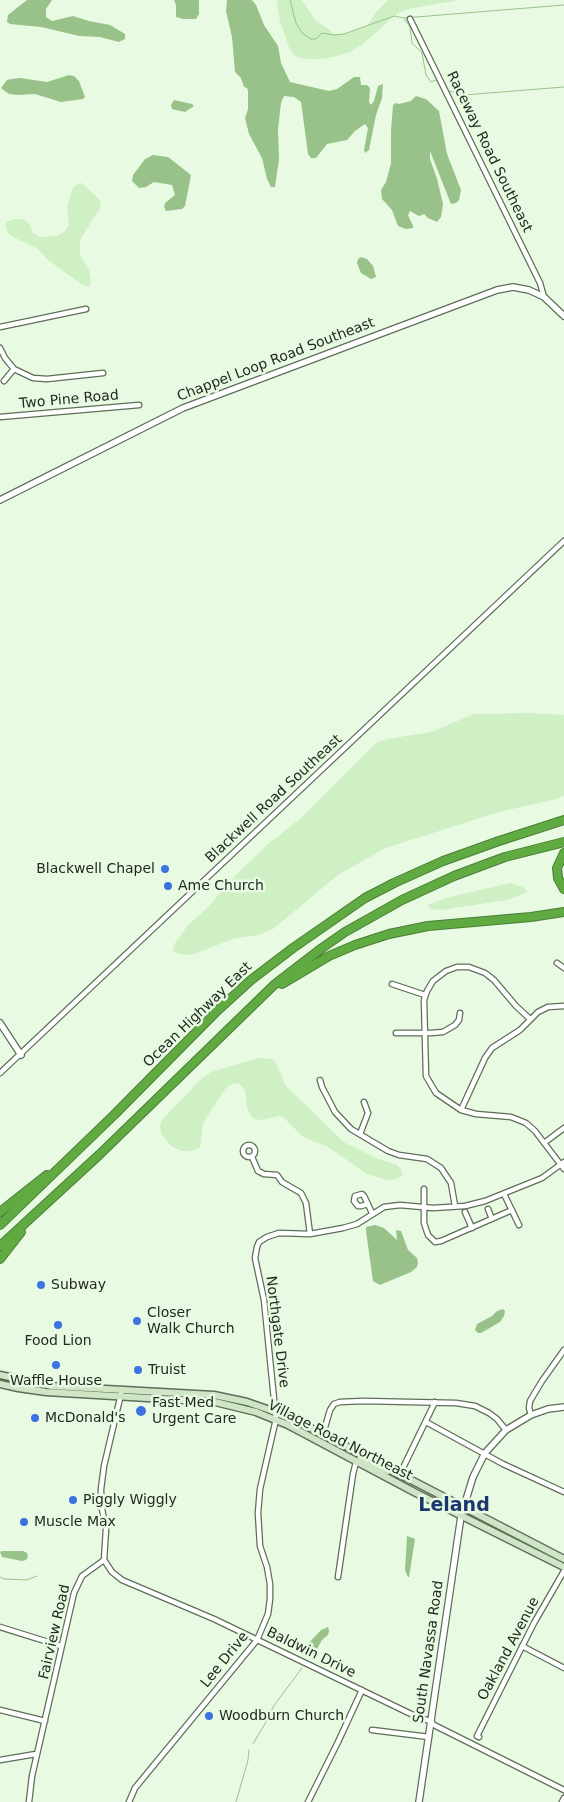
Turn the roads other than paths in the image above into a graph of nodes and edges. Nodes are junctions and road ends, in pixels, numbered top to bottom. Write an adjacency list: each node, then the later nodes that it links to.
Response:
1 (410, 19): 2 (street, Raceway Road Southeast)
2 (544, 297): 4 (street, Chappel Loop Road Southeast); 12 (street, Chappel Loop Road Southeast)
3 (86, 309): 5 (street)
4 (563, 313)
5 (0, 327)
6 (0, 348): 7 (street)
7 (14, 369): 8 (street); 9 (street)
8 (103, 373)
9 (4, 381)
10 (139, 405): 11 (street, Two Pine Road)
11 (0, 417)
12 (0, 500)
13 (564, 541): 32 (street, Blackwell Road Southeast)
14 (564, 820): 16 (highway)
15 (564, 825): 16 (highway)
16 (498, 841): 40 (highway, Ocean Highway East)
17 (564, 842): 26 (highway)
18 (564, 853): 19 (highway)
19 (564, 889)
20 (564, 912): 26 (highway)
21 (557, 963): 22 (street)
22 (564, 968)
23 (392, 984): 24 (street)
24 (425, 995): 28 (street); 31 (street)
25 (564, 1006): 28 (street)
26 (244, 1013): 45 (highway)
27 (460, 1014): 31 (street)
28 (530, 1019): 36 (street)
29 (0, 1023): 32 (street)
30 (396, 1033): 31 (street)
31 (425, 1034): 36 (street)
32 (20, 1055): 33 (street, Blackwell Road Southeast)
33 (0, 1073)
34 (320, 1080): 38 (street)
35 (364, 1102): 38 (street)
36 (461, 1110): 39 (street)
37 (564, 1128): 39 (street)
38 (360, 1134): 48 (street)
39 (544, 1143): 42 (street)
40 (77, 1150): 52 (highway); 56 (highway, Ocean Highway East)
41 (252, 1157): 59 (street)
42 (562, 1163): 43 (street); 46 (street, Northgate Drive)
43 (564, 1169)
44 (424, 1189): 49 (street)
45 (59, 1193): 60 (highway); 61 (highway)
46 (504, 1194): 48 (street, Northgate Drive); 51 (street)
47 (368, 1204): 54 (street)
48 (455, 1206): 49 (street, Northgate Drive)
49 (423, 1208): 54 (street, Northgate Drive); 58 (street)
50 (488, 1209): 55 (street)
51 (512, 1210): 55 (street); 57 (street)
52 (0, 1212)
53 (465, 1212): 58 (street)
54 (372, 1213): 59 (street, Northgate Drive)
55 (492, 1219): 58 (street)
56 (0, 1225)
57 (519, 1225)
58 (472, 1228)
59 (310, 1234): 71 (street, Northgate Drive)
60 (0, 1246)
61 (0, 1259)
62 (564, 1350): 70 (street)
63 (0, 1375): 66 (main road)
64 (0, 1379): 66 (main road)
65 (0, 1384): 67 (main road, Village Road Northeast)
66 (52, 1386): 67 (main road, Village Road Northeast)
67 (121, 1394): 71 (main road, Village Road Northeast); 82 (street)
68 (435, 1402): 72 (street); 73 (street); 74 (street)
69 (564, 1407): 70 (street, South Navassa Road)
70 (531, 1415): 73 (street, South Navassa Road)
71 (276, 1416): 74 (main road, Village Road Northeast); 76 (main road, Village Road Northeast); 87 (street, Lee Drive)
72 (426, 1422): 75 (street); 77 (street)
73 (506, 1430): 75 (street, South Navassa Road)
74 (323, 1434): 77 (main road, Village Road Northeast)
75 (485, 1453): 78 (street); 79 (street, South Navassa Road)
76 (356, 1462): 77 (main road); 80 (main road, Village Road Northeast); 85 (street)
77 (403, 1475): 79 (main road, Village Road Northeast)
78 (564, 1492)
79 (464, 1506): 80 (street, South Navassa Road); 81 (main road, Village Road Northeast)
80 (461, 1516): 83 (main road, Village Road Northeast); 94 (street, South Navassa Road)
81 (564, 1559)
82 (104, 1560): 87 (street, Baldwin Drive); 88 (street, Fairview Road)
83 (564, 1567)
84 (564, 1571): 89 (street, Oakland Avenue)
85 (338, 1577)
86 (0, 1627): 88 (street)
87 (257, 1640): 91 (street, Baldwin Drive); 103 (street, Lee Drive)
88 (62, 1646): 93 (street, Fairview Road)
89 (522, 1646): 90 (street); 97 (street, Oakland Avenue)
90 (564, 1668)
91 (362, 1690): 94 (street, Baldwin Drive); 104 (street)
92 (0, 1710): 93 (street)
93 (46, 1721): 98 (street, Fairview Road)
94 (432, 1723): 96 (street, South Navassa Road); 100 (street, Baldwin Drive)
95 (372, 1730): 96 (street)
96 (429, 1737): 105 (street, South Navassa Road)
97 (479, 1737)
98 (36, 1754): 99 (street); 102 (street, Fairview Road)
99 (0, 1760)
100 (564, 1790)
101 (564, 1798): 106 (street)
102 (29, 1802)
103 (129, 1802)
104 (308, 1802)
105 (419, 1802)
106 (562, 1802)

